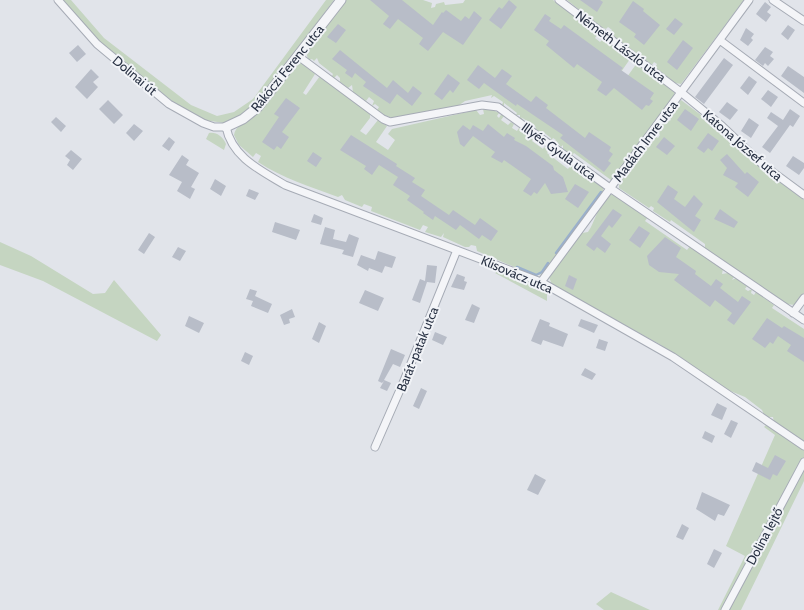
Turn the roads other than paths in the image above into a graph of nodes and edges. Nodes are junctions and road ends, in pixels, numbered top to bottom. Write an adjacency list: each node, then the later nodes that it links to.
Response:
1 (58, 0): 11 (street, Dolinai út)
2 (340, 0): 8 (street, Rákóczi Ferenc utca)
3 (559, 0): 9 (street, Németh László utca)
4 (749, 0): 7 (street, Madách Imre utca)
5 (773, 0): 6 (street)
6 (804, 21)
7 (721, 41): 9 (street, Madách Imre utca); 10 (street)
8 (298, 56): 11 (street, Rákóczi Ferenc utca); 12 (street, Illyés Gyula utca)
9 (682, 93): 12 (street, Madách Imre utca); 13 (street, Katona József utca)
10 (804, 103)
11 (226, 127): 14 (street, Klisovácz utca)
12 (610, 188): 15 (street, Madách Imre utca); 17 (street, Illyés Gyula utca)
13 (804, 195)
14 (457, 250): 15 (street, Klisovácz utca); 20 (street, Barát-patak utca)
15 (541, 282): 19 (street, Klisovácz utca)
16 (804, 298): 17 (street)
17 (794, 313): 18 (street, Illyés Gyula utca)
18 (804, 320)
19 (804, 446)
20 (375, 447)
21 (804, 462): 22 (street, Dolina lejtő)
22 (725, 610)

